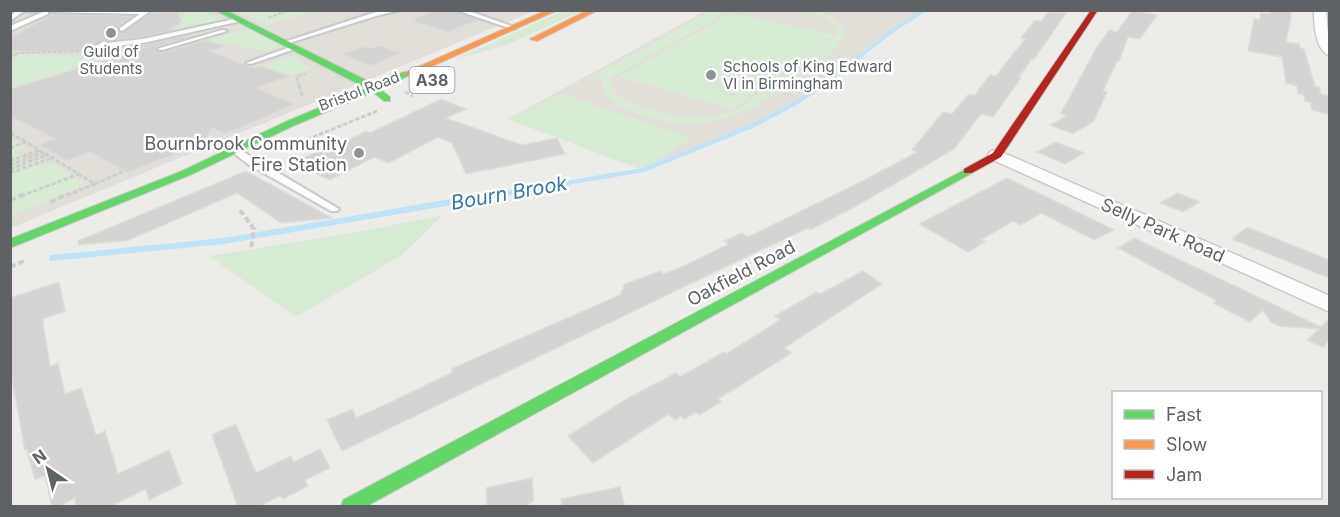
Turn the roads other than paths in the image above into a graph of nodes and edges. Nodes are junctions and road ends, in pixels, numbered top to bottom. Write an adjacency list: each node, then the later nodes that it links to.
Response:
1 (24, 10): 9 (lane); 10 (lane)
2 (218, 10): 11 (main road)
3 (397, 10): 17 (lane)
4 (459, 10): 12 (lane)
5 (555, 10): 12 (main road, Bristol Road / A38)
6 (595, 10): 15 (main road)
7 (1095, 10): 25 (main road, Oakfield Road)
8 (1320, 10): 20 (street)
9 (48, 12): 13 (lane); 14 (lane)
10 (10, 19)
11 (244, 22): 16 (lane); 17 (main road); 19 (lane)
12 (514, 28): 22 (main road, Bristol Road / A38)
13 (10, 29)
14 (122, 29)
15 (525, 42)
16 (101, 44)
17 (288, 46): 21 (lane); 22 (main road)
18 (503, 48): 22 (main road)
19 (160, 49)
20 (1329, 52)
21 (249, 63)
22 (374, 88): 23 (main road, Bristol Road / A38); 23 (main road, Bristol Road / A38)
23 (264, 138): 24 (main road, Bristol Road / A38)
24 (235, 150): 26 (main road, Bristol Road / A38); 27 (lane)
25 (997, 155): 30 (street, Selly Park Road); 31 (main road, Oakfield Road)
26 (114, 203): 28 (main road, Bristol Road / A38); 29 (main road, Bristol Road / A38)
27 (334, 209)
28 (10, 244)
29 (10, 258)
30 (1329, 305)
31 (350, 507)

